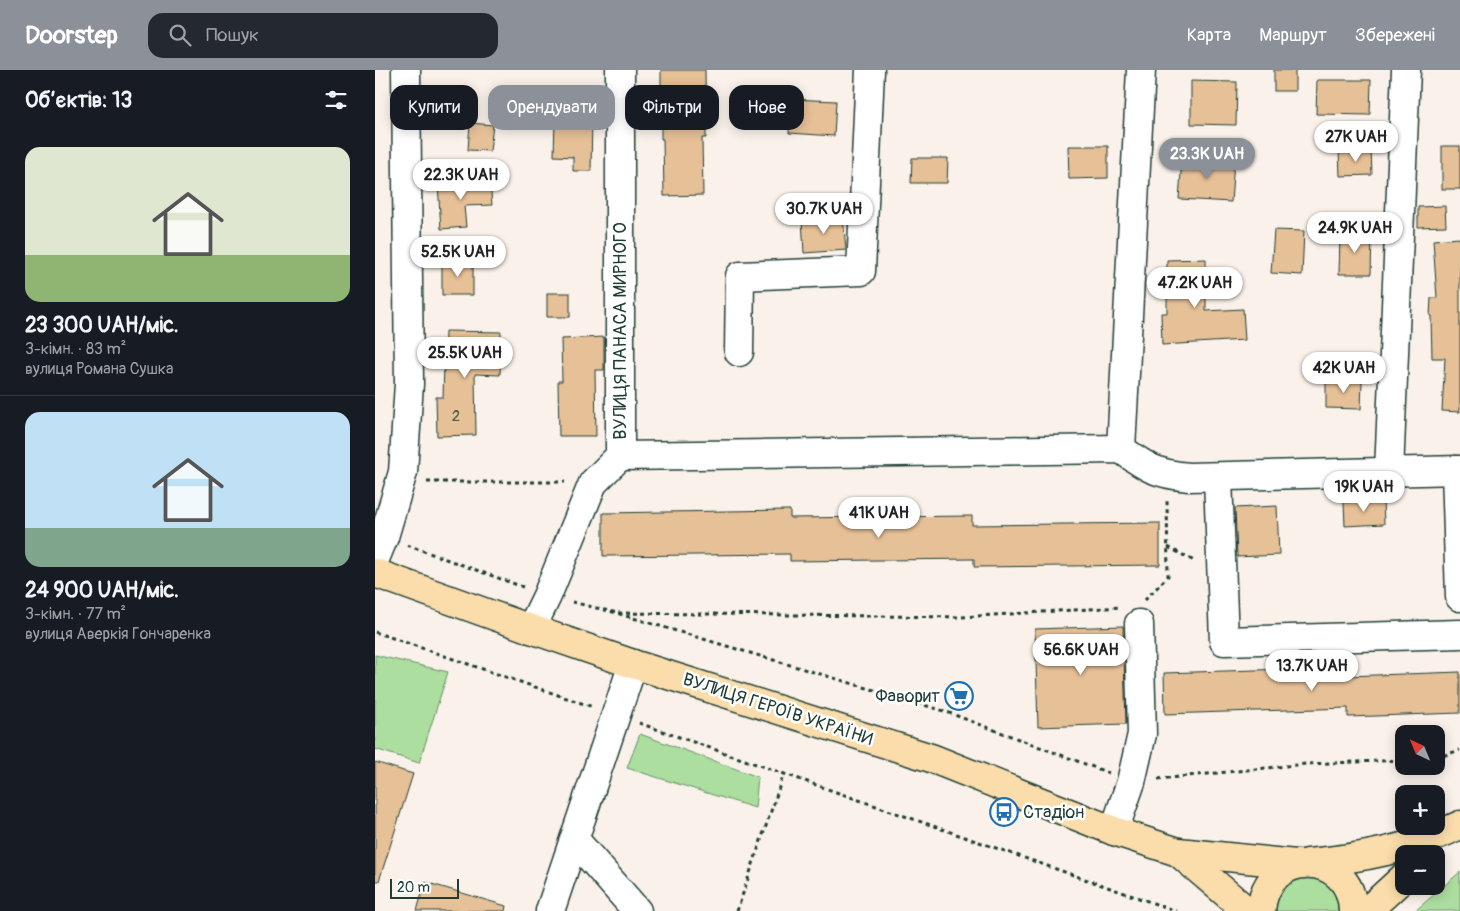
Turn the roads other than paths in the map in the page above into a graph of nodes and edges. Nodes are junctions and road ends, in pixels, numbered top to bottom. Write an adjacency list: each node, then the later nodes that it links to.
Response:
1 (406, 70): 12 (street)
2 (620, 70): 8 (street, ВУЛИЦЯ ПАНАСА МИРНОГО)
3 (870, 70): 6 (street)
4 (1141, 70): 7 (street)
5 (1406, 70): 10 (street)
6 (739, 352)
7 (1121, 449): 8 (street); 11 (street)
8 (620, 456): 16 (street, ВУЛИЦЯ ПАНАСА МИРНОГО)
9 (1458, 470): 10 (street); 14 (street)
10 (1389, 472): 11 (street)
11 (1218, 477): 17 (street)
12 (379, 548)
13 (375, 573): 16 (main road, ВУЛИЦЯ ГЕРОЇВ УКРАЇНИ)
14 (1460, 597)
15 (1137, 610): 20 (street)
16 (531, 629): 18 (main road, ВУЛИЦЯ ГЕРОЇВ УКРАЇНИ)
17 (1460, 634)
18 (633, 664): 20 (main road, ВУЛИЦЯ ГЕРОЇВ УКРАЇНИ); 22 (street)
19 (1460, 825): 25 (main road)
20 (1114, 831): 24 (main road, ВУЛИЦЯ ГЕРОЇВ УКРАЇНИ)
21 (1460, 831): 23 (main road)
22 (575, 840): 27 (street); 28 (street)
23 (1442, 845)
24 (1178, 852): 25 (main road, ВУЛИЦЯ ГЕРОЇВ УКРАЇНИ); 29 (main road, ВУЛИЦЯ ГЕРОЇВ УКРАЇНИ)
25 (1302, 864): 30 (main road); 31 (main road)
26 (1395, 885): 32 (main road)
27 (550, 911)
28 (637, 911)
29 (1247, 911)
30 (1261, 911)
31 (1353, 911)
32 (1367, 911)

